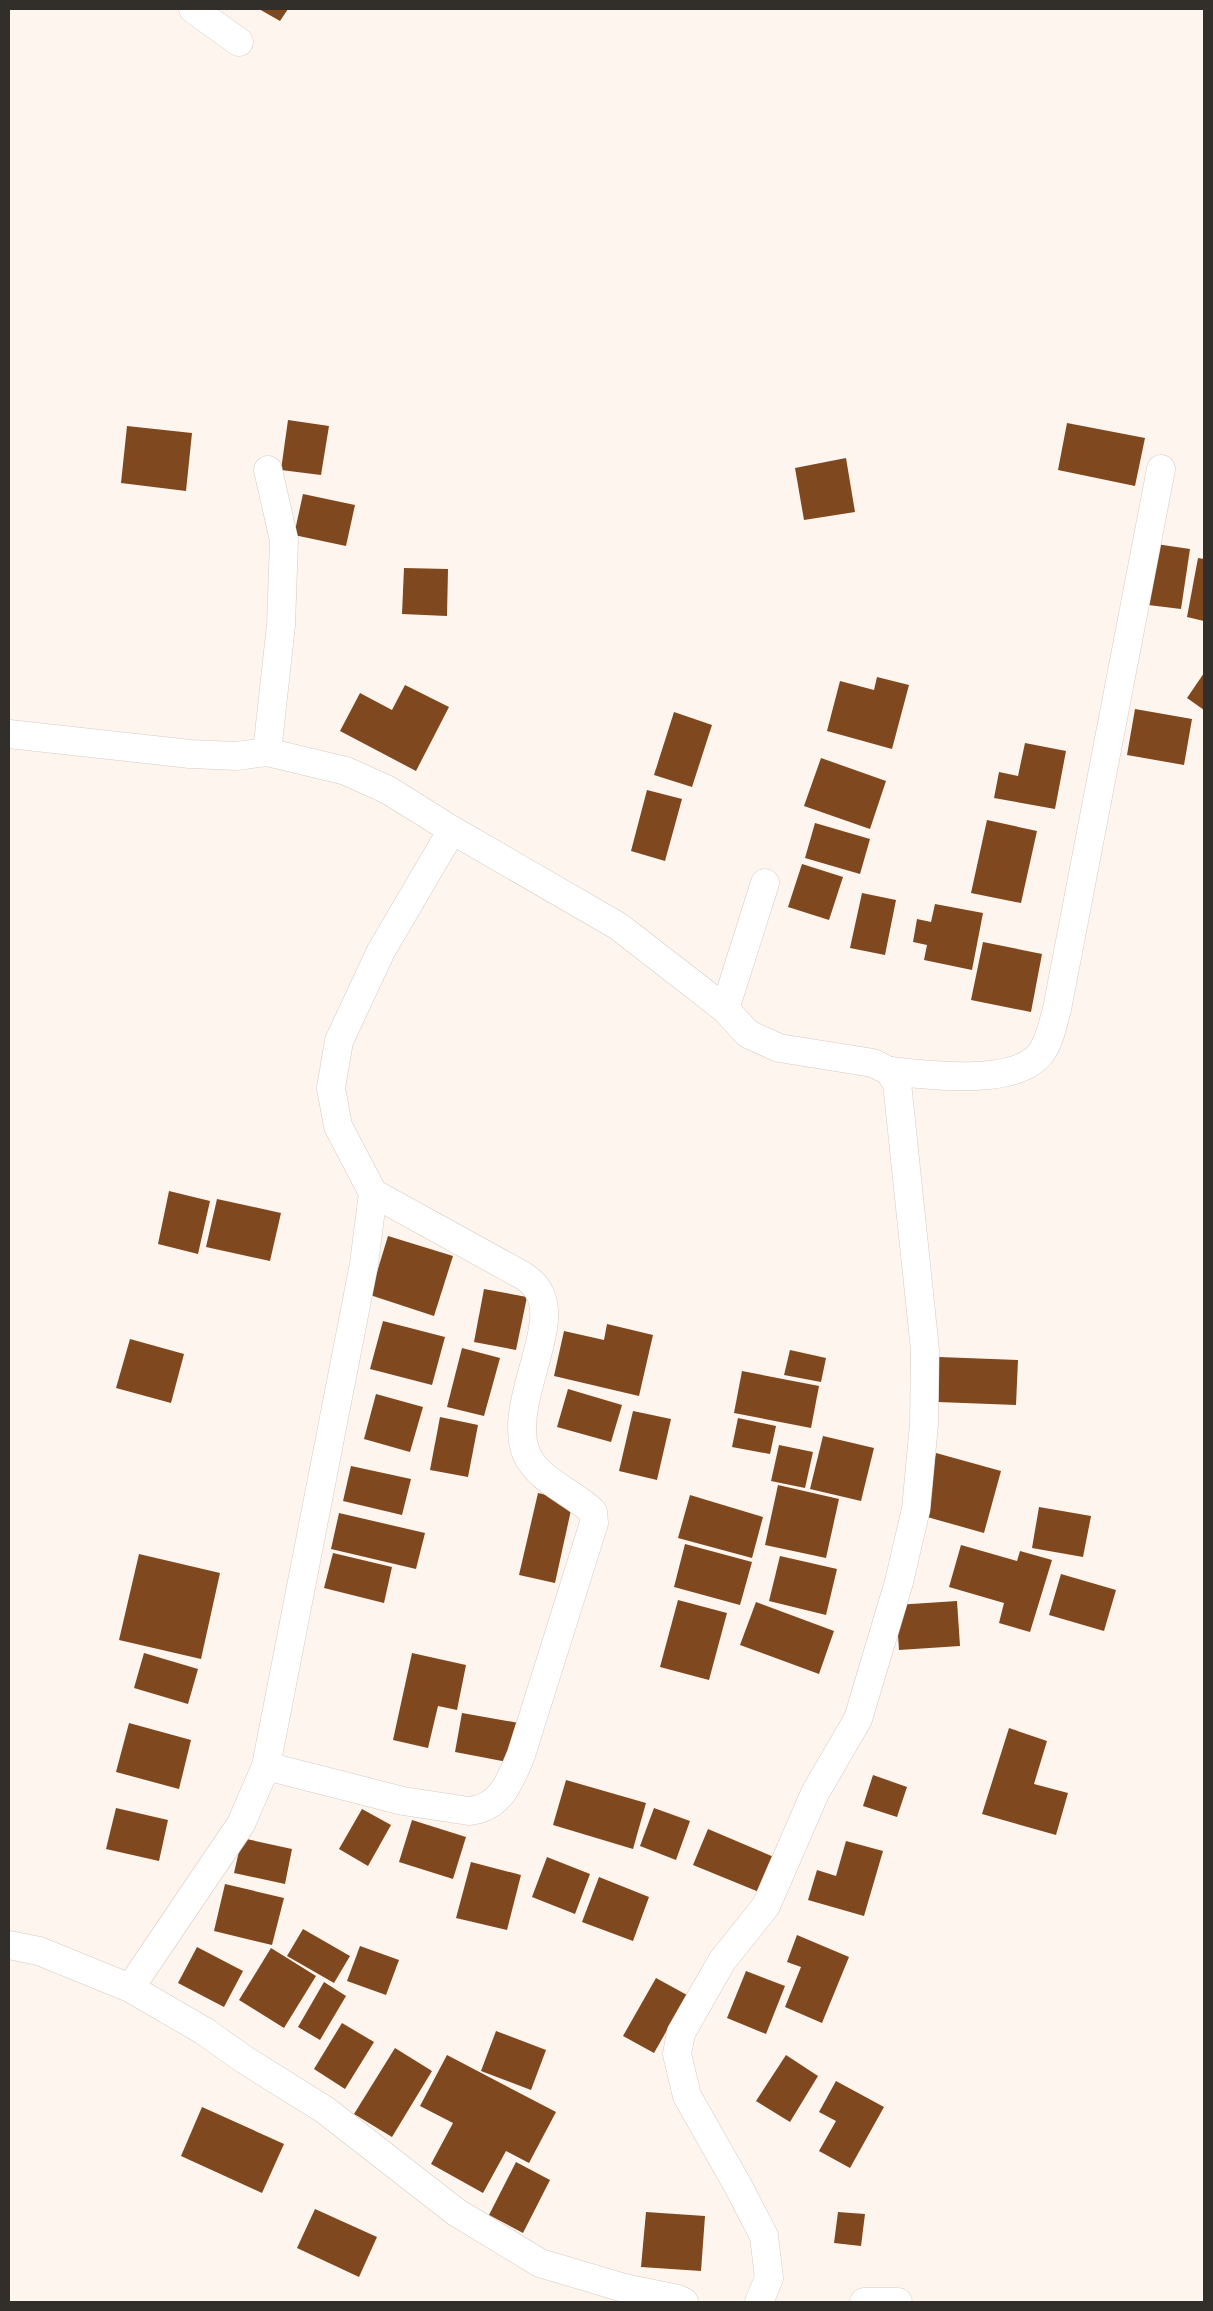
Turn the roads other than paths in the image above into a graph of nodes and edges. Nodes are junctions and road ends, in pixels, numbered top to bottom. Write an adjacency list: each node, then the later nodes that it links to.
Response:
1 (193, 9): 2 (street)
2 (239, 42)
3 (1161, 469): 10 (street)
4 (268, 470): 6 (street)
5 (9, 734): 6 (street)
6 (267, 752): 7 (street)
7 (452, 830): 9 (street); 11 (street)
8 (765, 883): 9 (street)
9 (725, 1010): 10 (street)
10 (889, 1071): 16 (street)
11 (373, 1193): 12 (street); 12 (street)
12 (266, 1766): 14 (street)
13 (9, 1945): 14 (street)
14 (130, 1988): 15 (street)
15 (684, 2302)
16 (760, 2302)
17 (864, 2302): 18 (street)
18 (898, 2302)

